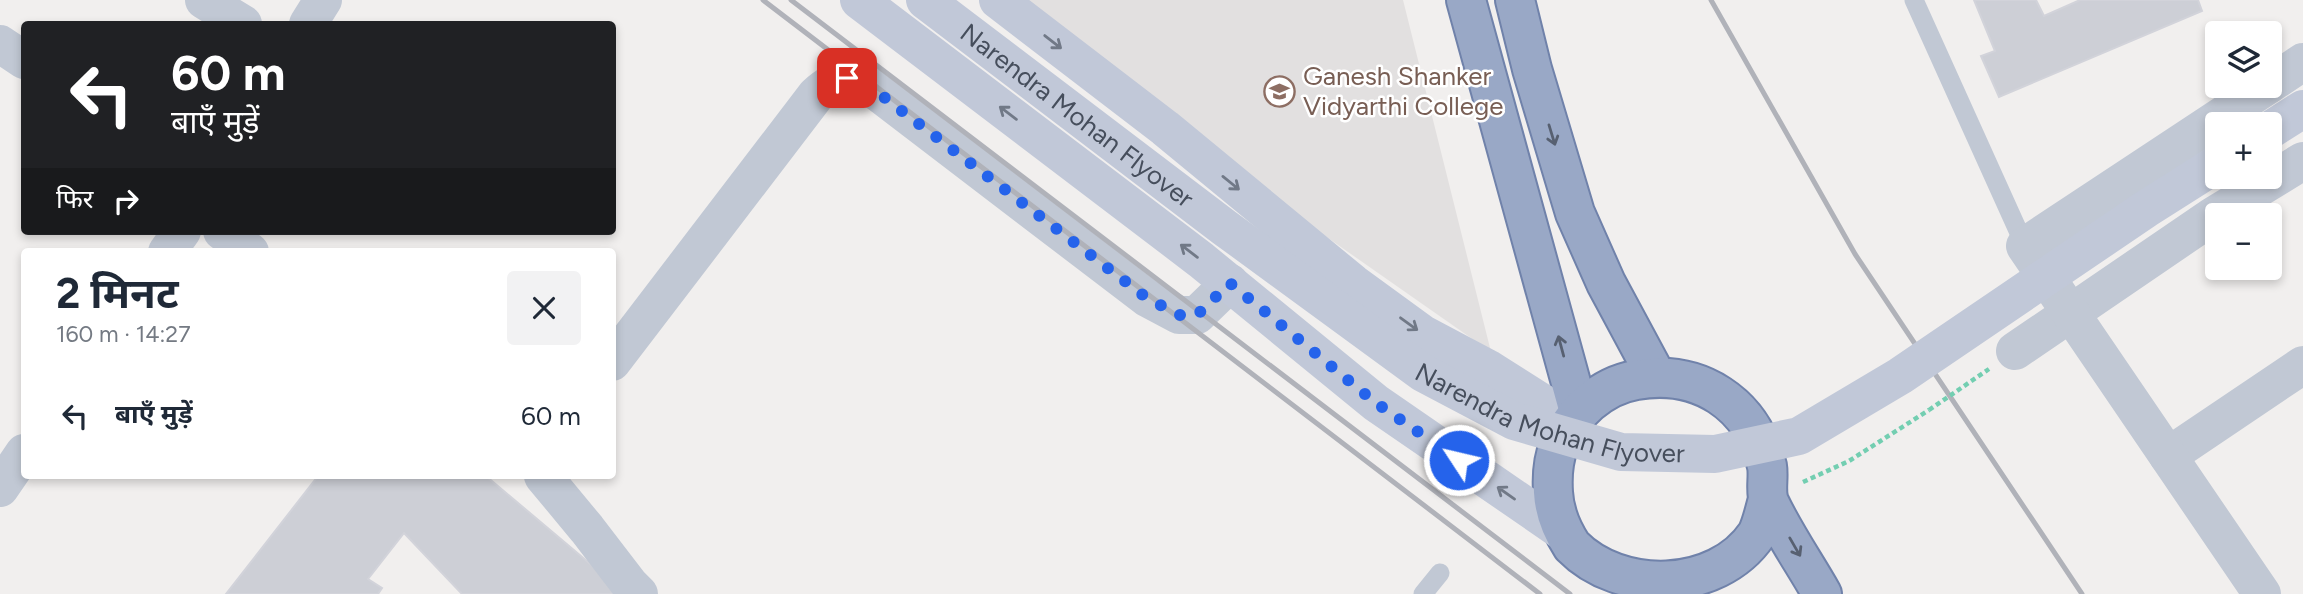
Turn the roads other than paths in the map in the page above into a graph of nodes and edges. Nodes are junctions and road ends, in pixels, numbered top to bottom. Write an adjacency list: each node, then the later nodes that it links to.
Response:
1 (204, 0): 9 (street)
2 (323, 0): 10 (street)
3 (859, 0): 23 (main road, one-way to 3)
4 (925, 0): 19 (main road, Narendra Mohan Flyover, bridge)
5 (998, 0): 29 (main road, one-way to 29)
6 (1466, 0): 29 (highway, one-way to 6)
7 (1515, 0): 28 (highway, one-way to 28)
8 (1914, 0): 21 (lane)
9 (238, 21)
10 (310, 21)
11 (0, 44): 12 (street)
12 (21, 58)
13 (2303, 62): 14 (street)
14 (2282, 76)
15 (2248, 98): 21 (street)
16 (2303, 109): 17 (main road)
17 (2282, 122)
18 (2303, 160): 24 (street)
19 (2205, 172)
20 (227, 235): 22 (street)
21 (2025, 246): 24 (street)
22 (245, 248)
23 (1230, 283): 25 (street); 35 (main road, one-way to 23)
24 (2071, 313): 26 (street); 30 (street)
25 (616, 357)
26 (2002, 360)
27 (2303, 365): 30 (street)
28 (1656, 376): 29 (highway); 34 (highway)
29 (1575, 417): 35 (highway)
30 (2168, 456): 41 (street)
31 (21, 457): 33 (street)
32 (545, 479): 38 (street)
33 (0, 488)
34 (1768, 499): 37 (highway); 40 (highway, one-way to 40)
35 (1562, 531): 37 (highway)
36 (1440, 573): 39 (lane)
37 (1643, 593)
38 (639, 594)
39 (1423, 594)
40 (1822, 594)
41 (2262, 594)

